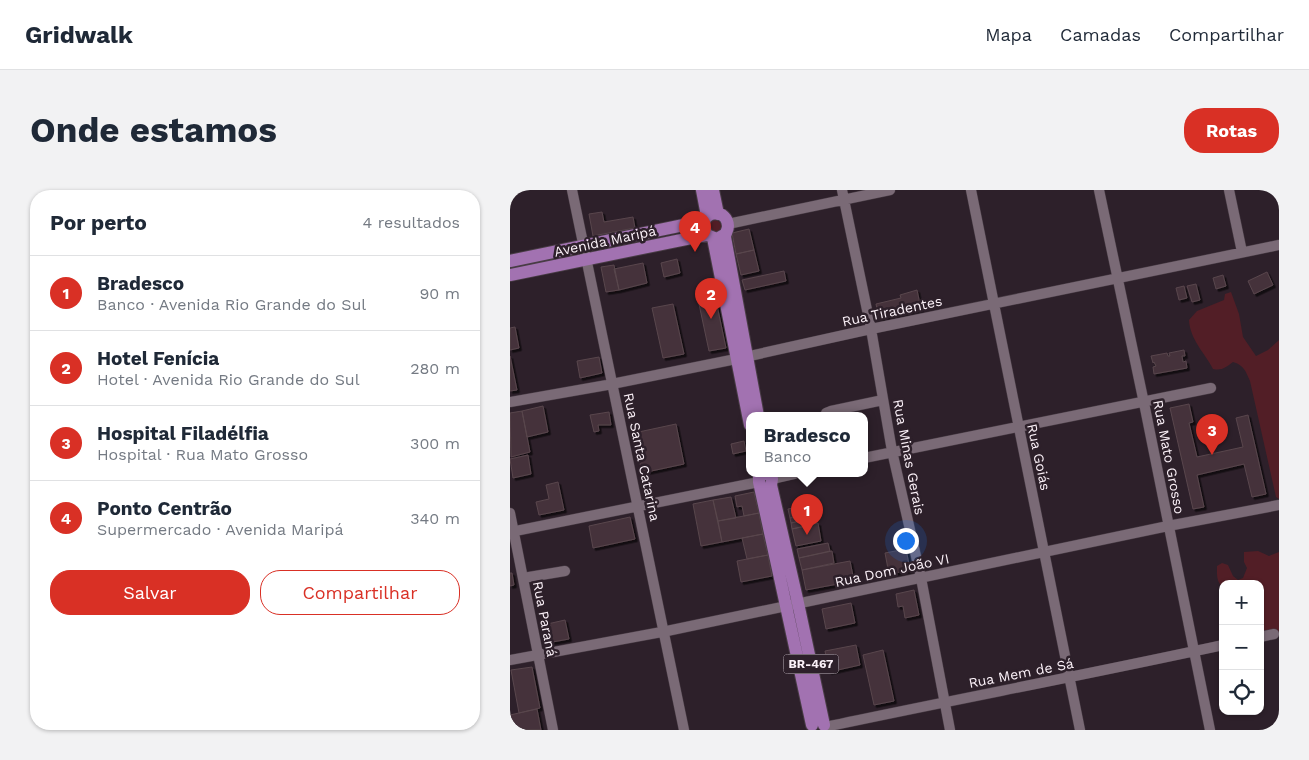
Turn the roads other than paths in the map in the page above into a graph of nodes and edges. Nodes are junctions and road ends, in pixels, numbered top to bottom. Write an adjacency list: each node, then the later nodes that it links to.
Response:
1 (572, 190): 13 (street, Rua Santa Catarina)
2 (702, 190): 9 (main road)
3 (713, 190): 9 (main road)
4 (890, 190): 8 (street)
5 (971, 190): 19 (street, Rua Goiás)
6 (1098, 190): 18 (street, Rua Mato Grosso)
7 (1229, 190): 12 (street)
8 (842, 195): 10 (street); 20 (street, Rua Minas Gerais)
9 (710, 217): 10 (main road); 10 (main road); 13 (main road, Avenida Maripá)
10 (718, 233): 13 (main road, Avenida Maripá); 21 (main road)
11 (1279, 245): 12 (street, Rua Tiradentes)
12 (1242, 252): 18 (street, Rua Tiradentes)
13 (584, 253): 14 (main road, Avenida Maripá); 16 (main road, Avenida Maripá); 22 (street, Rua Santa Catarina)
14 (531, 257): 15 (main road, Avenida Maripá); 16 (main road)
15 (513, 260): 17 (main road)
16 (534, 271): 17 (main road, Avenida Maripá)
17 (514, 274)
18 (1117, 278): 19 (street, Rua Tiradentes); 26 (street, Rua Mato Grosso)
19 (994, 304): 20 (street, Rua Tiradentes); 30 (street, Rua Goiás)
20 (871, 329): 21 (street, Rua Tiradentes); 24 (street, Rua Minas Gerais)
21 (742, 358): 22 (street, Rua Tiradentes); 27 (main road); 28 (main road)
22 (613, 384): 25 (street, Rua Tiradentes); 34 (street, Rua Santa Catarina)
23 (1211, 388): 26 (street)
24 (884, 400): 29 (street); 31 (street, Rua Minas Gerais)
25 (510, 402)
26 (1144, 403): 30 (street); 37 (street, Rua Mato Grosso)
27 (748, 412)
28 (757, 412)
29 (828, 412)
30 (1019, 427): 31 (street); 39 (street, Rua Goiás)
31 (892, 452): 32 (street); 42 (street, Rua Minas Gerais)
32 (868, 457)
33 (765, 478): 34 (street); 43 (main road, BR-467)
34 (638, 505): 38 (street); 44 (street, Rua Santa Catarina)
35 (1279, 505): 37 (street, Rua Dom João VI)
36 (510, 513): 38 (street, Rua Paraná)
37 (1168, 526): 39 (street, Rua Dom João VI); 48 (street, Rua Mato Grosso)
38 (512, 532): 41 (street, Rua Paraná)
39 (1045, 551): 42 (street, Rua Dom João VI); 51 (street, Rua Goiás)
40 (565, 571): 41 (street)
41 (523, 578): 49 (street, Rua Paraná)
42 (921, 578): 43 (street, Rua Dom João VI); 52 (street, Rua Minas Gerais)
43 (792, 604): 44 (street, Rua Dom João VI); 53 (main road, BR-467)
44 (664, 632): 49 (street, Rua Dom João VI); 55 (street, Rua Santa Catarina)
45 (1274, 634): 46 (street)
46 (1264, 636)
47 (1219, 646): 48 (street, Rua Mem de Sá)
48 (1194, 652): 51 (street, Rua Mem de Sá); 58 (street, Rua Mato Grosso)
49 (538, 654): 50 (street, Rua Dom João VI); 54 (street, Rua Paraná)
50 (510, 660)
51 (1070, 678): 52 (street, Rua Mem de Sá); 57 (street, Rua Goiás)
52 (945, 702): 53 (street, Rua Mem de Sá); 56 (street, Rua Minas Gerais)
53 (819, 729)
54 (553, 730)
55 (684, 730)
56 (950, 730)
57 (1080, 730)
58 (1210, 730)

